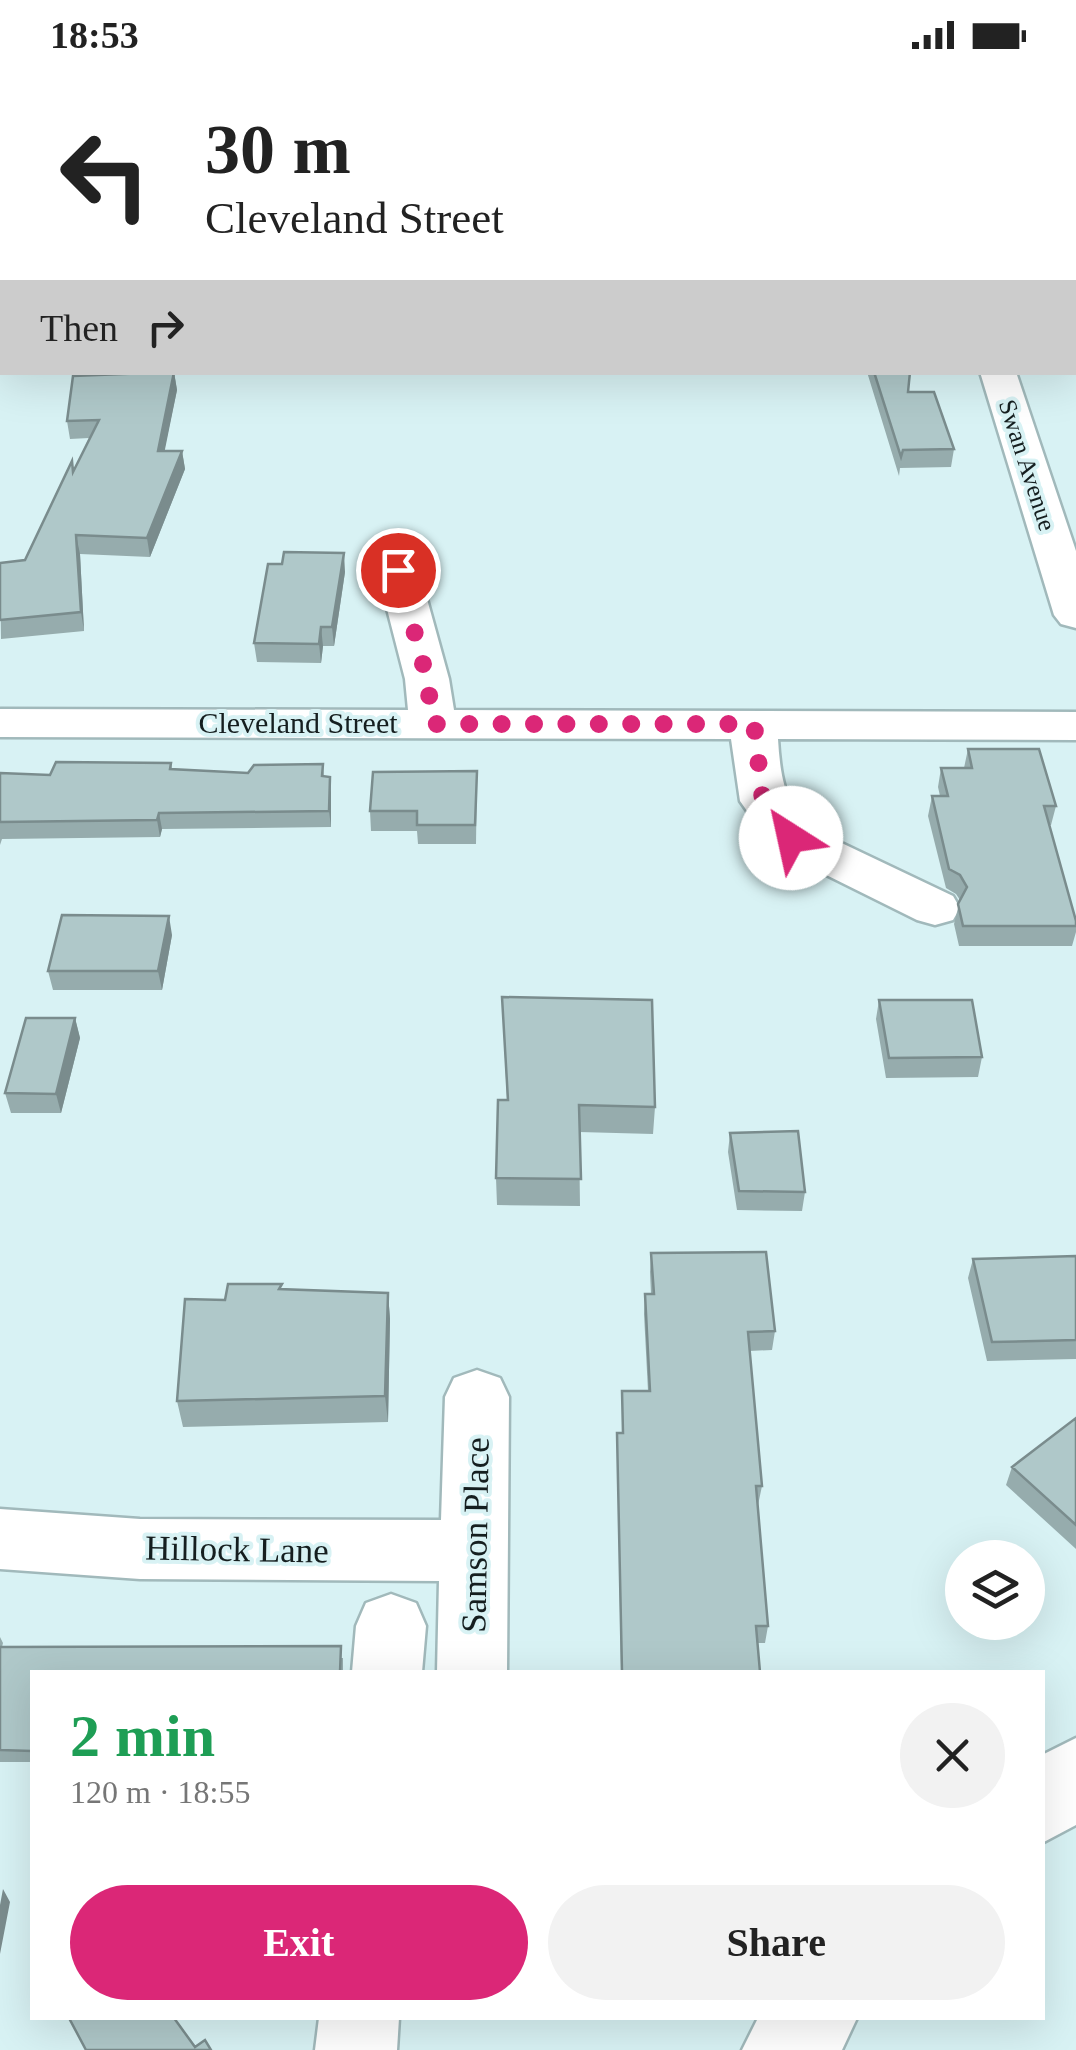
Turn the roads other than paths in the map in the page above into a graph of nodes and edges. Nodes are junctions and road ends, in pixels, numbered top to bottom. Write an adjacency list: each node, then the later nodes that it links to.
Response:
1 (999, 375): 3 (street, Swan Avenue)
2 (398, 570): 5 (street)
3 (1073, 596)
4 (0, 722): 5 (street, Cleveland Street)
5 (433, 724): 6 (street, Cleveland Street)
6 (754, 724): 7 (street, Cleveland Street); 8 (street)
7 (1076, 726)
8 (935, 908)
9 (478, 1397): 11 (street, Samson Place)
10 (0, 1539): 11 (street, Hillock Lane)
11 (475, 1551): 12 (street, Samson Place)
12 (472, 1670)
13 (1076, 1774): 14 (street)
14 (1045, 1803)
15 (359, 2020): 17 (street)
16 (815, 2020): 18 (street)
17 (356, 2050)
18 (782, 2050)

